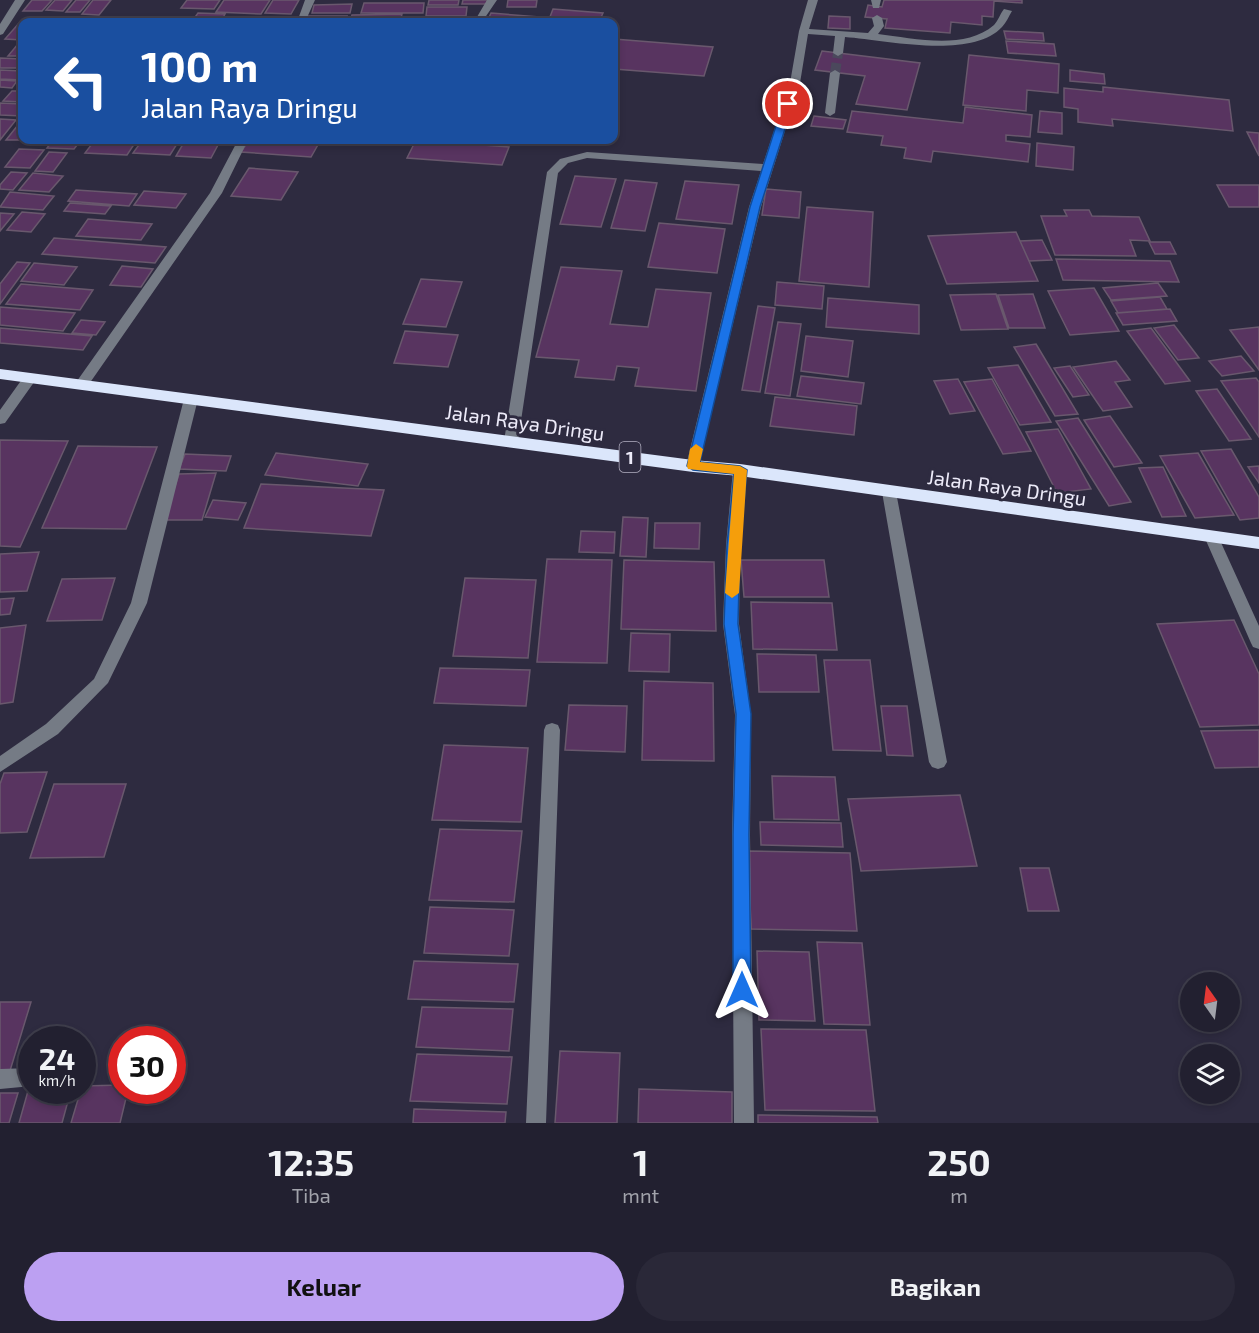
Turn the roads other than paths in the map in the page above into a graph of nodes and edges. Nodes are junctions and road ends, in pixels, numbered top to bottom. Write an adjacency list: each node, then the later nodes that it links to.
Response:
1 (20, 0): 6 (street)
2 (310, 0): 7 (street)
3 (492, 0): 8 (street)
4 (813, 0): 10 (street)
5 (1007, 12): 13 (street)
6 (4, 15): 11 (street)
7 (303, 18)
8 (481, 18)
9 (877, 18): 13 (street)
10 (804, 31): 12 (street); 18 (street)
11 (0, 32)
12 (840, 35): 13 (street); 14 (street)
13 (872, 36)
14 (838, 53)
15 (835, 73): 16 (street)
16 (830, 113)
17 (241, 144): 21 (street)
18 (768, 168): 24 (street); 25 (street)
19 (0, 374): 20 (highway, Jalan Raya Dringu / 1)
20 (30, 378): 21 (highway, Jalan Raya Dringu / 1); 23 (street)
21 (82, 384): 22 (highway, Jalan Raya Dringu / 1)
22 (191, 399): 24 (highway, Jalan Raya Dringu / 1); 33 (street)
23 (0, 420)
24 (511, 441): 25 (highway, Jalan Raya Dringu / 1)
25 (693, 466): 26 (highway, Jalan Raya Dringu / 1)
26 (740, 470): 27 (highway, Jalan Raya Dringu / 1); 37 (street)
27 (889, 492): 28 (highway, Jalan Raya Dringu / 1); 32 (street)
28 (1211, 536): 29 (highway, Jalan Raya Dringu / 1); 30 (street)
29 (1259, 543)
30 (1259, 643)
31 (552, 730): 36 (street)
32 (938, 762)
33 (0, 765)
34 (18, 1078): 35 (street)
35 (0, 1079)
36 (536, 1123)
37 (744, 1123)

